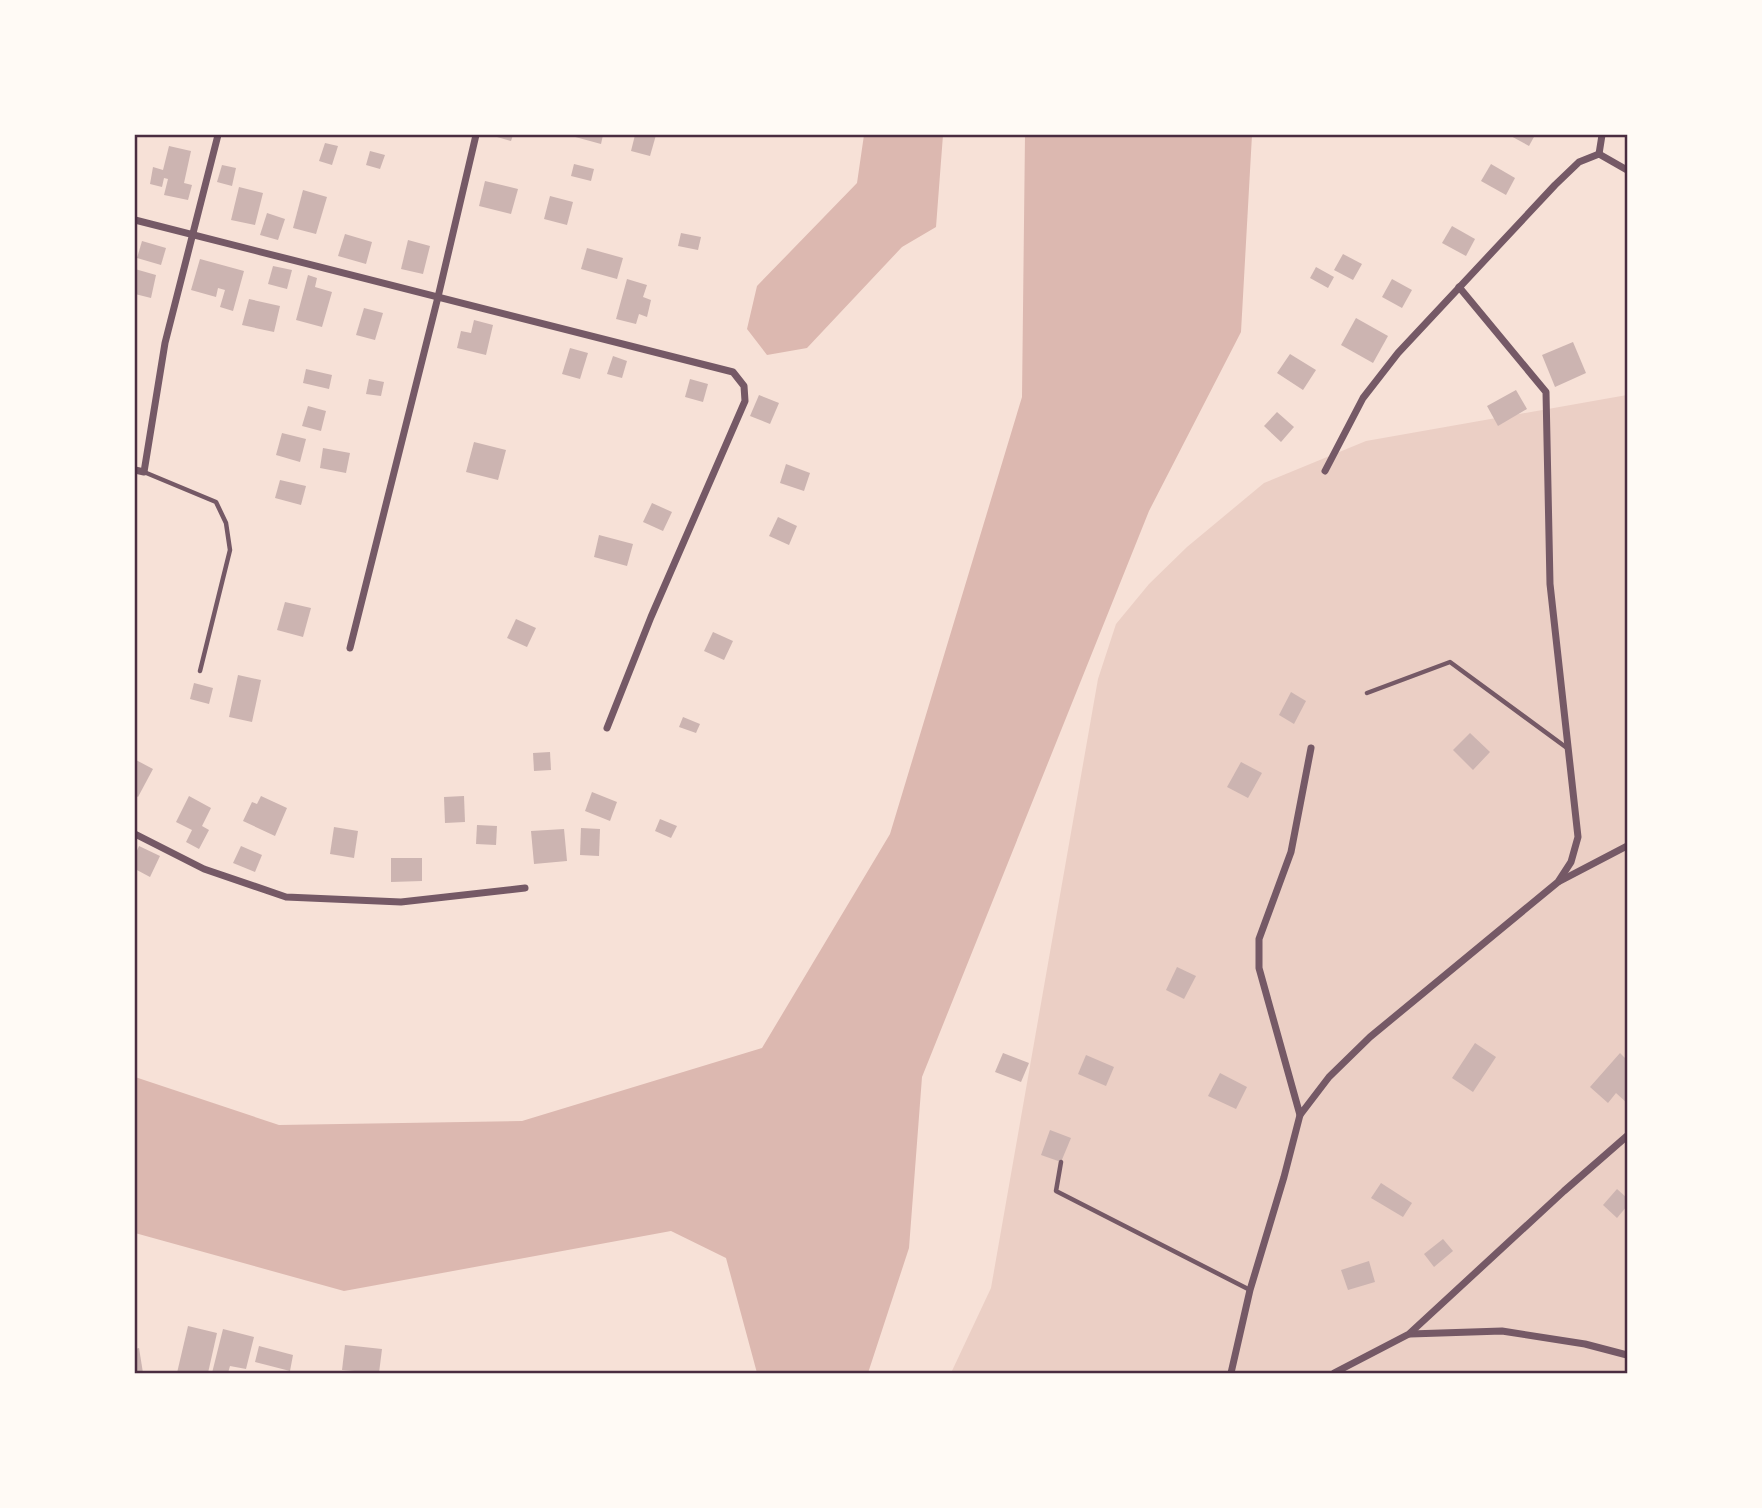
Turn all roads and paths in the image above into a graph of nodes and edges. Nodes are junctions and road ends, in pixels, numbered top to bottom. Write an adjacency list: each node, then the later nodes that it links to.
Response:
1 (218, 135): 7 (street)
2 (476, 135): 9 (street)
3 (1602, 135): 4 (street)
4 (1599, 154): 5 (street); 8 (street)
5 (1627, 170)
6 (135, 220): 7 (street)
7 (193, 234): 9 (street); 12 (street)
8 (1459, 287): 11 (street); 18 (street)
9 (439, 297): 13 (street); 16 (street)
10 (135, 470): 12 (street)
11 (1325, 471)
12 (144, 472): 14 (lane)
13 (350, 648)
14 (200, 671)
15 (1367, 693): 18 (lane)
16 (607, 728)
17 (1311, 748): 23 (street)
18 (1567, 748): 21 (street)
19 (135, 834): 22 (street)
20 (1627, 846): 21 (street)
21 (1558, 882): 23 (street)
22 (525, 888)
23 (1300, 1115): 26 (street)
24 (1627, 1136): 27 (street)
25 (1061, 1162): 26 (lane)
26 (1250, 1290): 29 (street)
27 (1409, 1334): 28 (street); 30 (street)
28 (1627, 1355)
29 (1231, 1373)
30 (1334, 1373)

